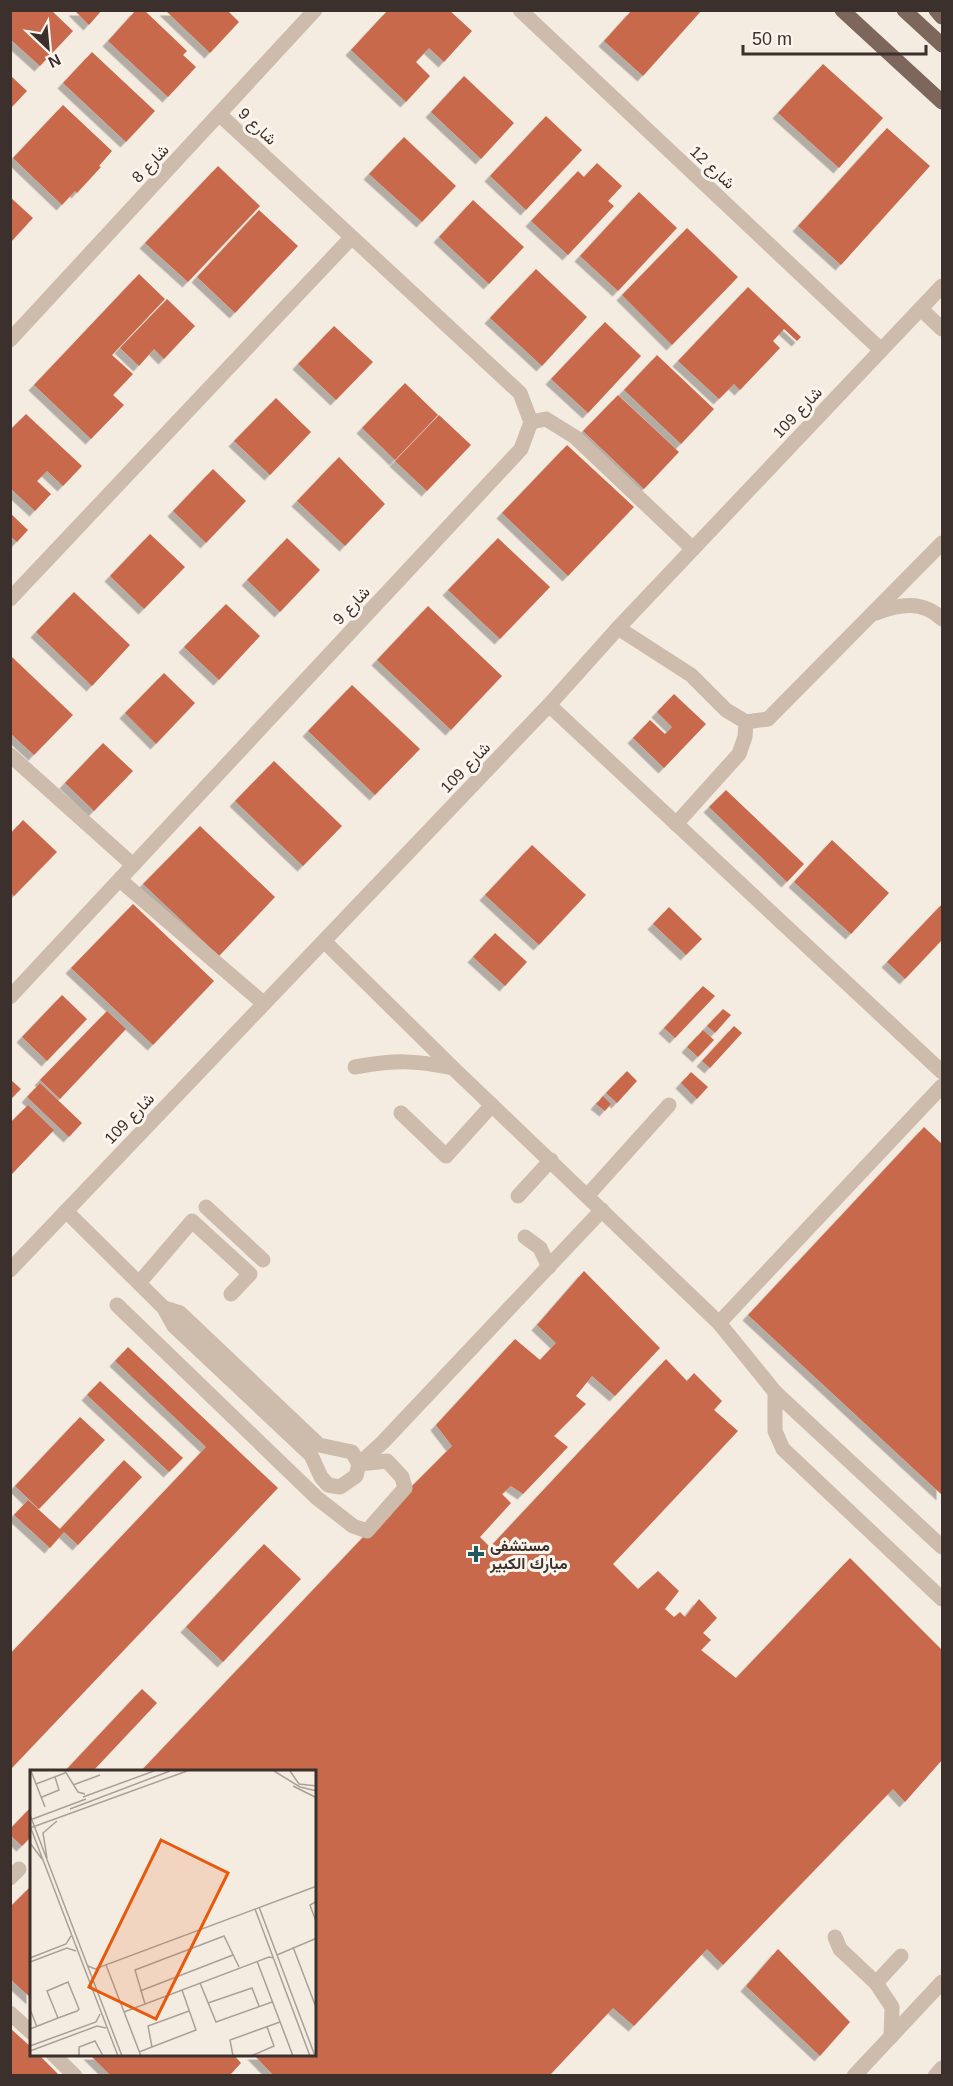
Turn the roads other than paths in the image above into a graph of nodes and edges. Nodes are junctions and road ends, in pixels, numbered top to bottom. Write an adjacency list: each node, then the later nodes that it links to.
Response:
1 (315, 10): 9 (street, شارع 8)
2 (520, 10): 15 (street, شارع 12)
3 (842, 10): 8 (main road)
4 (904, 10): 7 (main road)
5 (936, 10): 6 (main road)
6 (942, 17)
7 (942, 45)
8 (942, 102)
9 (219, 114): 10 (street, شارع 9); 14 (street, شارع 8)
10 (351, 238): 16 (street, شارع 9); 19 (street)
11 (942, 286): 12 (street, شارع 109)
12 (921, 309): 13 (street); 15 (street, شارع 109)
13 (942, 329)
14 (10, 340)
15 (880, 350): 18 (street, شارع 109)
16 (531, 422): 18 (street); 27 (street, شارع 9)
17 (942, 543): 21 (street)
18 (693, 549): 22 (street, شارع 109)
19 (10, 599)
20 (940, 611): 21 (street)
21 (872, 615): 24 (street)
22 (618, 628): 23 (street, شارع 109); 24 (street)
23 (549, 705): 26 (street); 29 (street, شارع 109)
24 (746, 722): 26 (street)
25 (10, 755): 27 (street)
26 (676, 824): 34 (street)
27 (133, 865): 28 (street, شارع 9)
28 (120, 880): 30 (street, شارع 9); 31 (street)
29 (324, 941): 31 (street, شارع 109); 33 (street)
30 (10, 997)
31 (263, 1003): 44 (street, شارع 109)
32 (355, 1067): 33 (street)
33 (453, 1068): 36 (street)
34 (942, 1072)
35 (942, 1086): 53 (street)
36 (492, 1105): 38 (street); 39 (street)
37 (669, 1106): 41 (street)
38 (401, 1113)
39 (551, 1160): 40 (street); 41 (street)
40 (518, 1196)
41 (587, 1196): 43 (street)
42 (206, 1207): 46 (street)
43 (602, 1210): 47 (street); 53 (street)
44 (66, 1211): 48 (street, شارع 109); 49 (street)
45 (525, 1237): 47 (street)
46 (263, 1260)
47 (549, 1267): 55 (street)
48 (10, 1270)
49 (139, 1283): 50 (street); 52 (street)
50 (231, 1294)
51 (117, 1305): 55 (street)
52 (164, 1308): 55 (street); 55 (street)
53 (719, 1323): 54 (street)
54 (775, 1392): 56 (street); 57 (street)
55 (359, 1464)
56 (942, 1547)
57 (939, 1589)
58 (835, 1937): 61 (street)
59 (902, 1956): 61 (street)
60 (942, 1982): 64 (street)
61 (876, 1983): 64 (street)
62 (10, 2013): 63 (street)
63 (30, 2031)
64 (891, 2037): 68 (street)
65 (54, 2056): 67 (street)
66 (942, 2068): 69 (street)
67 (75, 2076)
68 (854, 2076)
69 (935, 2076)

